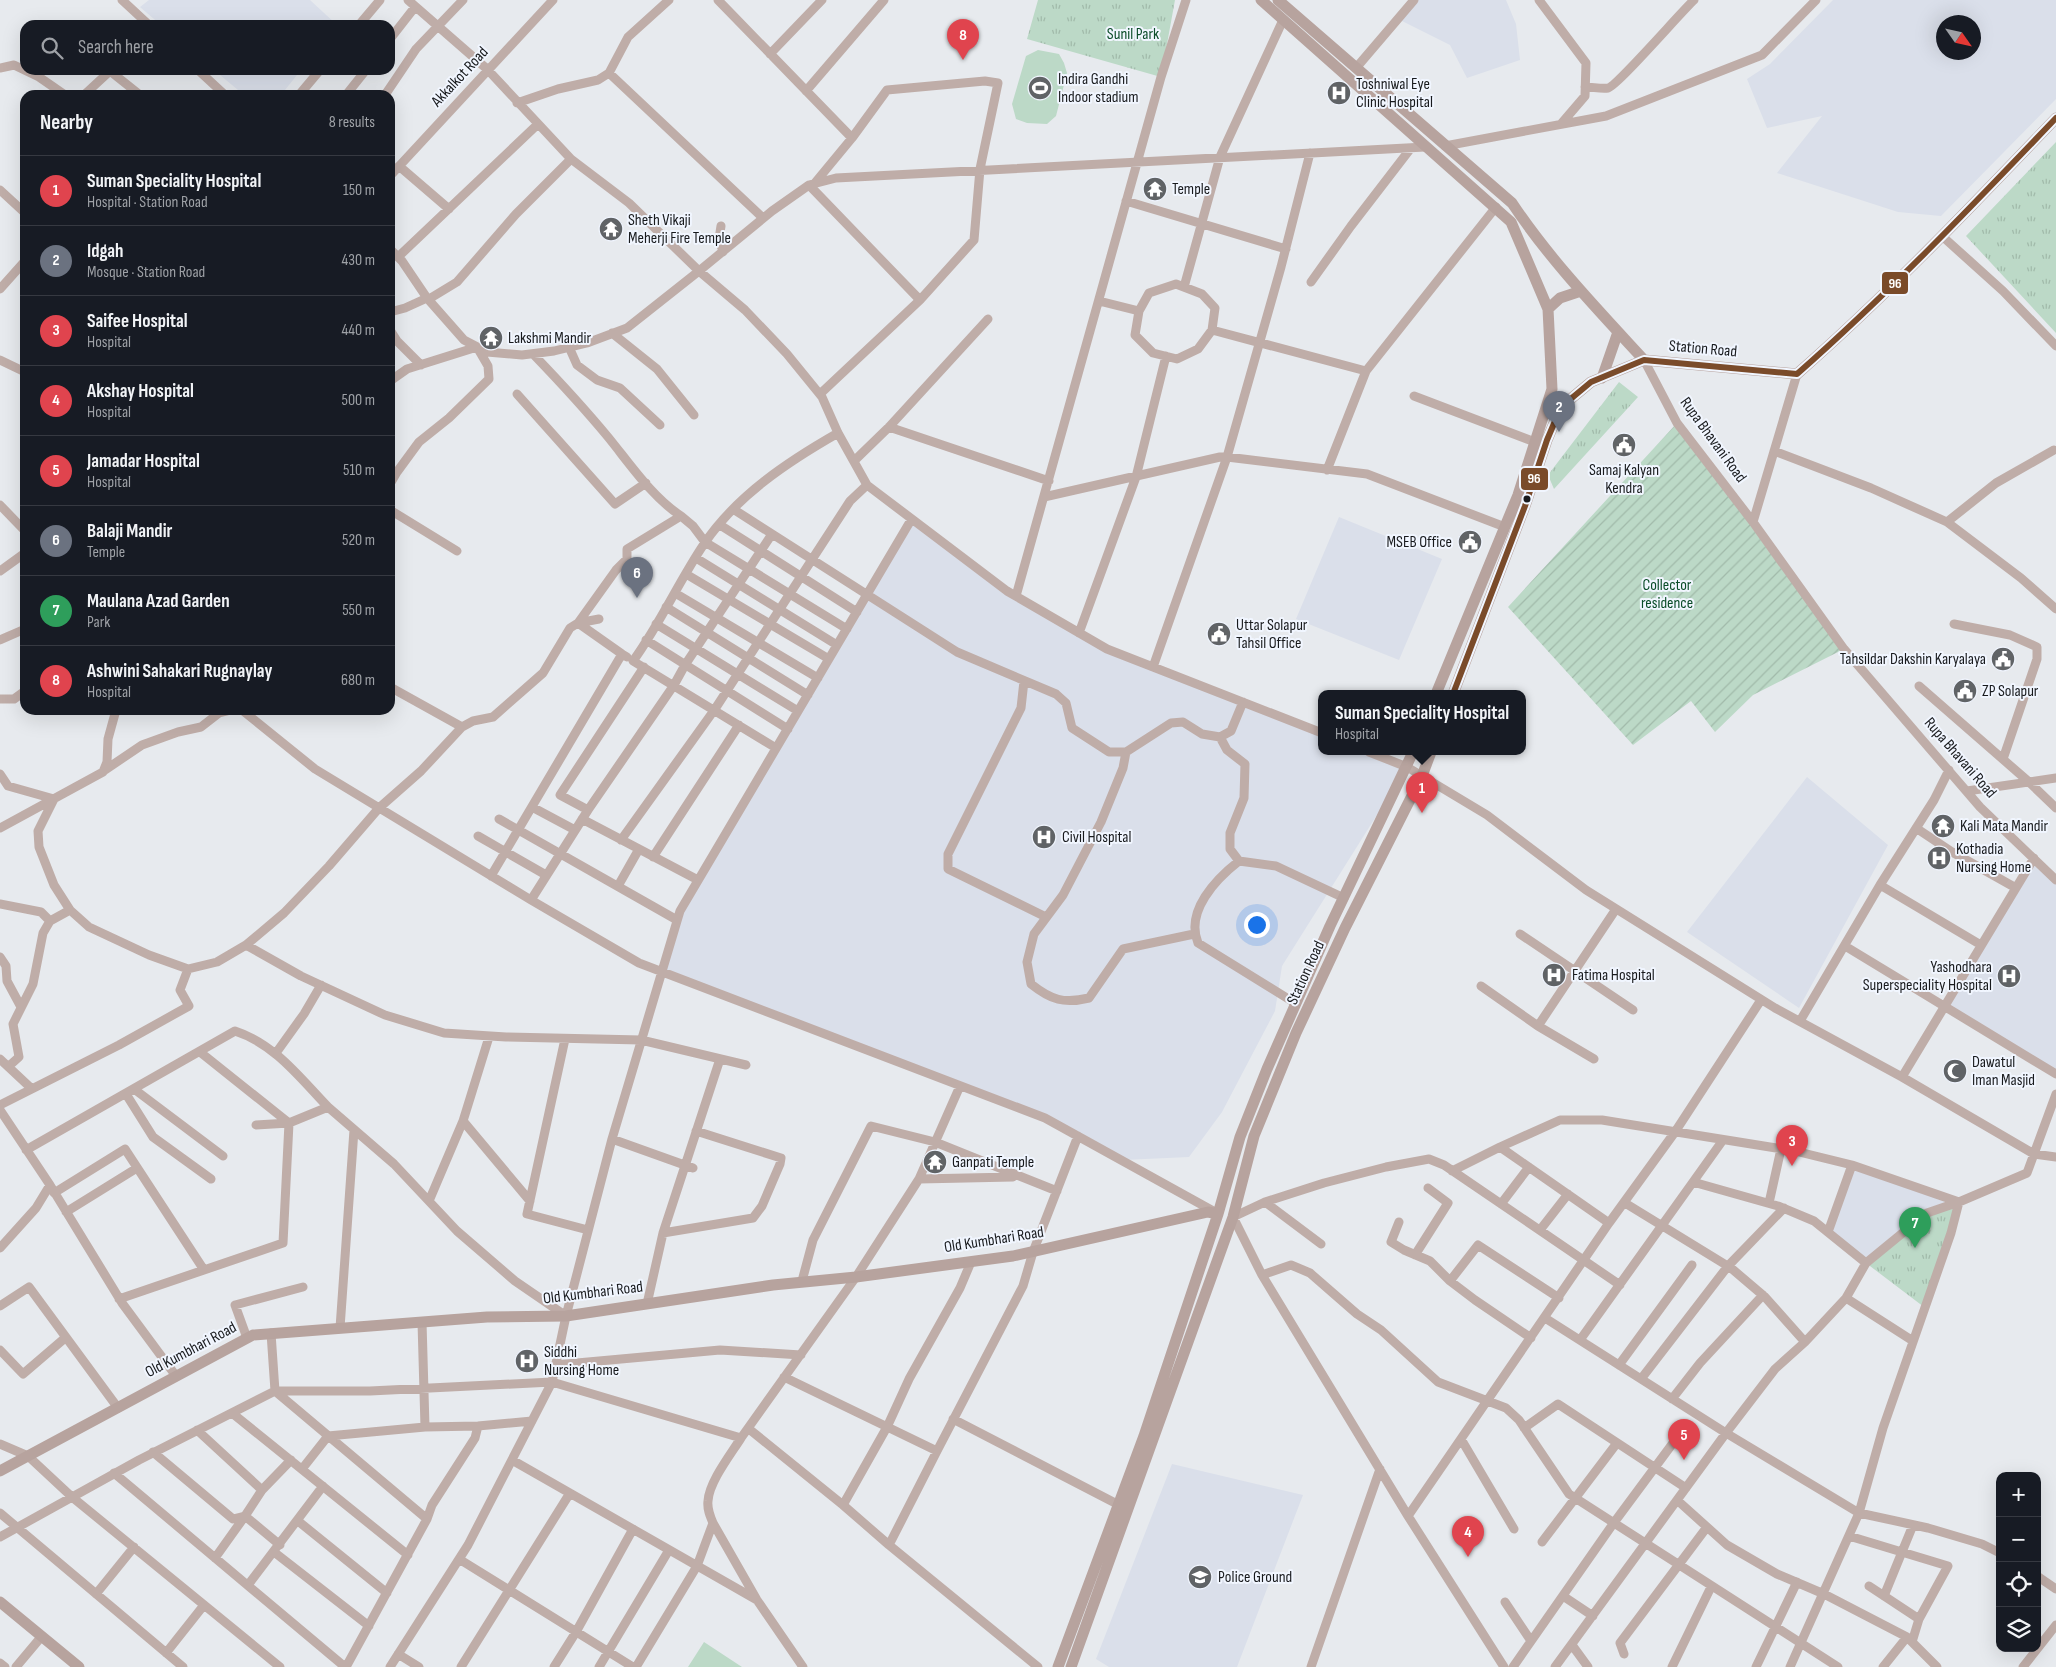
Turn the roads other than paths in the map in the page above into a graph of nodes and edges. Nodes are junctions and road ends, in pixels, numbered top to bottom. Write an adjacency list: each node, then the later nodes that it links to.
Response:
1 (122, 0): 18 (street)
2 (380, 0): 19 (street)
3 (408, 0): 17 (street)
4 (462, 0): 21 (street)
5 (553, 0): 27 (street, Akkalkot Road)
6 (669, 0): 28 (street)
7 (718, 0): 23 (street)
8 (822, 0): 23 (street)
9 (884, 0): 43 (street)
10 (1186, 0): 55 (street)
11 (1261, 0): 20 (main road)
12 (1278, 0): 26 (main road, Rupa Bhavani Road)
13 (1414, 0): 26 (street)
14 (1539, 0): 35 (street)
15 (1694, 0): 35 (street)
16 (1816, 0): 47 (street)
17 (415, 7): 21 (street); 22 (street)
18 (144, 20)
19 (363, 20)
20 (1283, 20): 50 (main road); 53 (street)
21 (438, 26): 27 (street); 42 (street)
22 (395, 33)
23 (770, 54): 43 (street)
24 (0, 68): 25 (street)
25 (20, 68)
26 (1356, 68): 49 (main road, Rupa Bhavani Road)
27 (488, 69): 44 (street); 56 (street, Akkalkot Road)
28 (609, 73): 44 (street); 65 (street)
29 (35, 75): 36 (street)
30 (106, 75): 37 (street)
31 (115, 75): 38 (street)
32 (203, 75): 39 (street)
33 (316, 75): 40 (street)
34 (362, 75): 41 (street)
35 (1585, 87): 47 (street)
36 (58, 90)
37 (89, 90)
38 (134, 90)
39 (220, 90)
40 (303, 90)
41 (350, 90)
42 (388, 90)
43 (806, 91): 48 (street)
44 (517, 103): 46 (street)
45 (2056, 118): 68 (main road)
46 (538, 124): 54 (street); 64 (street)
47 (1561, 124): 49 (street)
48 (852, 138): 57 (street); 59 (street)
49 (1445, 146): 78 (main road, Rupa Bhavani Road)
50 (1425, 147): 51 (street); 62 (main road)
51 (1412, 148): 52 (street); 75 (street)
52 (1310, 153): 53 (street); 69 (street)
53 (1220, 157): 55 (street); 66 (street)
54 (571, 159): 74 (street); 79 (street)
55 (1137, 162): 57 (street); 61 (street)
56 (399, 166): 58 (street, Akkalkot Road); 64 (street)
57 (980, 169): 59 (street); 80 (street)
58 (395, 170)
59 (812, 184): 65 (street); 80 (street)
60 (0, 190): 63 (street)
61 (1126, 201): 66 (street); 81 (street)
62 (1496, 207): 82 (main road); 100 (street)
63 (20, 208)
64 (449, 209): 72 (street)
65 (763, 218): 70 (street)
66 (1202, 224): 69 (street); 76 (street)
67 (721, 226): 70 (street)
68 (1942, 236): 91 (street); 101 (main road)
69 (1286, 249): 90 (street)
70 (723, 252): 74 (street)
71 (395, 254): 72 (street)
72 (398, 257): 79 (street)
73 (20, 266): 77 (street)
74 (699, 272): 88 (street); 105 (street)
75 (1311, 282)
76 (1184, 287): 84 (street); 86 (street)
77 (0, 288)
78 (1581, 291): 82 (main road); 87 (main road, Rupa Bhavani Road)
79 (428, 299): 83 (street); 92 (street)
80 (920, 300): 105 (street)
81 (1098, 301): 84 (street); 119 (street)
82 (1548, 309): 111 (main road)
83 (395, 311)
84 (1139, 311): 95 (street)
85 (988, 319): 109 (street)
86 (1212, 330): 90 (street); 95 (street)
87 (1618, 332): 97 (main road, Rupa Bhavani Road); 103 (main road)
88 (612, 334): 93 (street); 107 (street)
89 (395, 337): 98 (street)
90 (1260, 342): 100 (street); 114 (street)
91 (2056, 346)
92 (477, 347): 94 (street); 98 (street); 117 (street)
93 (568, 347): 94 (street); 108 (street)
94 (533, 354): 120 (street)
95 (1166, 356): 118 (street)
96 (0, 360): 99 (street)
97 (1644, 360): 101 (main road, Station Road); 103 (main road, Station Road); 128 (street, Rupa Bhavani Road)
98 (422, 365): 102 (street)
99 (20, 370)
100 (1366, 371): 116 (street)
101 (1797, 374): 113 (street)
102 (395, 377)
103 (1602, 378): 183 (main road, Station Road)
104 (517, 394): 120 (street)
105 (820, 394): 110 (street)
106 (1414, 396): 111 (street)
107 (694, 415)
108 (660, 425)
109 (888, 427): 115 (street); 119 (street)
110 (838, 433): 115 (street); 124 (street)
111 (1535, 442): 132 (main road)
112 (2054, 450): 129 (street)
113 (1774, 451): 128 (street); 129 (street)
114 (1227, 457): 116 (street); 118 (street); 175 (street)
115 (854, 461): 121 (street)
116 (1327, 470): 132 (street)
117 (395, 475)
118 (1136, 476): 122 (street); 163 (street)
119 (1049, 481): 122 (street)
120 (646, 483): 126 (street)
121 (867, 484): 127 (street); 139 (street)
122 (1044, 498): 148 (street)
123 (0, 505): 131 (street)
124 (733, 509): 130 (street); 133 (street)
125 (395, 513): 135 (street)
126 (681, 516): 134 (street); 156 (street)
127 (911, 520): 147 (street); 148 (street)
128 (1753, 522): 206 (street, Rupa Bhavani Road)
129 (1947, 522): 152 (street)
130 (720, 525): 134 (street); 136 (street)
131 (20, 526)
132 (1505, 527): 182 (main road)
133 (772, 534): 136 (street); 139 (street)
134 (705, 542): 138 (street); 140 (street)
135 (457, 551)
136 (761, 551): 140 (street); 143 (street)
137 (20, 557): 141 (street)
138 (696, 558): 142 (street); 144 (street)
139 (812, 559): 143 (street); 147 (street)
140 (749, 569): 144 (street); 146 (street)
141 (0, 571)
142 (686, 574): 145 (street); 149 (street)
143 (800, 578): 146 (street); 153 (street)
144 (739, 585): 149 (street); 151 (street)
145 (675, 593): 150 (street); 155 (street)
146 (789, 594): 151 (street); 160 (street)
147 (867, 594): 153 (street); 178 (street)
148 (1016, 596): 163 (street)
149 (729, 600): 155 (street); 158 (street)
150 (666, 608): 157 (street); 162 (street)
151 (779, 609): 158 (street); 167 (street)
152 (2056, 610)
153 (857, 612): 160 (street)
154 (599, 618): 156 (street)
155 (718, 618): 162 (street); 166 (street)
156 (578, 623): 169 (street); 195 (street)
157 (656, 624): 165 (street); 168 (street)
158 (770, 624): 166 (street); 171 (street)
159 (1954, 624): 204 (street)
160 (846, 629): 167 (street)
161 (20, 631): 164 (street)
162 (708, 633): 168 (street); 170 (street)
163 (1079, 633): 175 (street)
164 (0, 640)
165 (646, 640): 172 (street); 173 (street)
166 (758, 642): 170 (street); 177 (street)
167 (837, 645): 171 (street)
168 (697, 649): 173 (street); 176 (street)
169 (622, 654): 172 (street); 214 (street)
170 (748, 658): 176 (street); 185 (street)
171 (829, 659): 177 (street)
172 (633, 661): 174 (street)
173 (685, 665): 179 (street); 184 (street)
174 (644, 667): 179 (street); 217 (street)
175 (1153, 667): 188 (street)
176 (737, 674): 184 (street); 190 (street)
177 (818, 678): 185 (street)
178 (1024, 681): 200 (street); 244 (street)
179 (674, 685): 189 (street); 217 (street)
180 (1919, 686): 204 (street)
181 (395, 690): 195 (street)
182 (1438, 690)
183 (1455, 690)
184 (727, 691): 189 (street); 196 (street)
185 (808, 695): 190 (street)
186 (20, 696): 187 (street)
187 (1, 700)
188 (1243, 702): 197 (street); 198 (street)
189 (715, 709): 194 (street); 225 (street)
190 (798, 711): 196 (street)
191 (115, 715): 207 (street)
192 (217, 715): 207 (street)
193 (248, 715): 215 (street)
194 (738, 725): 199 (street); 229 (street)
195 (462, 727): 215 (street)
196 (788, 729): 199 (street)
197 (1318, 731)
198 (1220, 736): 200 (street); 231 (street)
199 (776, 748): 234 (street)
200 (1126, 752): 244 (street)
201 (1377, 755): 205 (street)
202 (1412, 755): 205 (main road)
203 (1430, 755): 209 (main road, Station Road)
204 (2003, 759): 211 (street)
205 (1407, 767): 209 (street); 239 (main road)
206 (1949, 770): 212 (street, Rupa Bhavani Road); 221 (street)
207 (103, 772): 213 (street)
208 (0, 774): 213 (street)
209 (1422, 776): 243 (street); 323 (main road, Station Road)
210 (2056, 778): 211 (street)
211 (2029, 782): 212 (street); 216 (street)
212 (1967, 791): 230 (street, Rupa Bhavani Road)
213 (54, 799): 220 (street); 242 (street)
214 (532, 807): 222 (street); 223 (street)
215 (379, 808): 233 (street); 249 (street)
216 (2056, 808)
217 (588, 810): 219 (street)
218 (499, 819): 222 (street)
219 (582, 819): 223 (street); 225 (street)
220 (0, 828)
221 (1916, 828): 236 (street); 238 (street)
222 (518, 830): 227 (street); 228 (street)
223 (575, 830): 228 (street)
224 (478, 836): 227 (street)
225 (621, 840): 226 (street)
226 (640, 849): 229 (street); 237 (street)
227 (505, 851): 232 (street); 233 (street)
228 (560, 853): 232 (street); 237 (street)
229 (653, 857): 234 (street)
230 (2034, 858): 235 (street, Rupa Bhavani Road); 238 (street)
231 (1239, 861): 239 (street); 247 (street)
232 (546, 875): 240 (street)
233 (491, 876): 240 (street)
234 (698, 880): 245 (street)
235 (2056, 880)
236 (1880, 885): 250 (street); 251 (street)
237 (618, 886): 245 (street)
238 (2016, 888): 251 (street)
239 (1344, 898): 259 (main road)
240 (531, 900): 255 (street)
241 (0, 904): 246 (street)
242 (70, 910): 246 (street); 253 (street)
243 (1616, 910): 254 (street); 258 (street)
244 (1046, 917): 247 (street)
245 (677, 920): 255 (street)
246 (50, 922): 261 (street)
247 (1194, 934): 259 (street)
248 (1520, 934): 254 (street)
249 (246, 945): 253 (street); 256 (street)
250 (1845, 946): 260 (street); 263 (street)
251 (1981, 946): 260 (street)
252 (0, 957): 261 (street)
253 (188, 969): 278 (street)
254 (1575, 971): 262 (street); 264 (street)
255 (661, 972): 267 (street); 277 (street)
256 (321, 985): 265 (street); 269 (street)
257 (1481, 986): 264 (street)
258 (1762, 1000): 263 (street); 289 (street)
259 (1295, 1003): 322 (main road)
260 (1944, 1006): 275 (street); 276 (street)
261 (21, 1007): 274 (street)
262 (1633, 1010)
263 (1800, 1021): 276 (street)
264 (1538, 1026): 272 (street)
265 (490, 1037): 266 (street); 284 (street)
266 (565, 1039): 267 (street); 314 (street)
267 (641, 1040): 271 (street); 291 (street)
268 (200, 1052): 269 (street); 279 (street); 285 (street)
269 (276, 1053): 282 (street)
270 (0, 1059): 274 (street)
271 (720, 1059): 273 (street); 288 (street)
272 (1594, 1059)
273 (746, 1065)
274 (9, 1066): 278 (street)
275 (2056, 1074)
276 (1902, 1077): 297 (street)
277 (960, 1086): 290 (street); 293 (street)
278 (32, 1089): 281 (street)
279 (130, 1092): 296 (street); 298 (street); 306 (street)
280 (2056, 1094): 297 (street)
281 (0, 1105)
282 (328, 1107): 285 (street); 287 (street)
283 (0, 1110): 296 (street)
284 (463, 1121): 313 (street); 314 (street)
285 (289, 1123): 286 (street); 340 (street)
286 (256, 1125)
287 (354, 1130): 313 (street); 356 (street)
288 (696, 1131): 301 (street); 330 (street)
289 (1675, 1132): 292 (street); 294 (street); 316 (street)
290 (1078, 1136): 311 (street); 322 (street)
291 (612, 1138): 301 (street); 327 (street)
292 (1723, 1140): 295 (street); 308 (street)
293 (935, 1142): 305 (street); 307 (street); 343 (street)
294 (1500, 1147): 302 (street); 304 (street)
295 (1780, 1149): 300 (street); 318 (street)
296 (26, 1150): 310 (street)
297 (2034, 1154): 299 (street); 317 (street)
298 (223, 1156)
299 (2056, 1157)
300 (1852, 1164): 317 (street); 329 (street)
301 (689, 1166): 330 (street)
302 (1529, 1167): 312 (street); 319 (street)
303 (137, 1168): 310 (street); 321 (street); 340 (street)
304 (1452, 1171): 315 (street); 319 (street)
305 (1018, 1176): 307 (street); 311 (street)
306 (211, 1179)
307 (919, 1179): 342 (street)
308 (1693, 1182): 318 (street); 326 (street)
309 (1428, 1188): 334 (street)
310 (52, 1189): 321 (street); 332 (street)
311 (1056, 1191): 333 (street)
312 (1568, 1194): 325 (street); 328 (street)
313 (429, 1201): 353 (street)
314 (530, 1201): 327 (street)
315 (1265, 1202): 323 (street); 331 (street)
316 (1625, 1202): 325 (street); 326 (street)
317 (1959, 1202): 337 (street); 362 (street)
318 (1769, 1203): 320 (street)
319 (1501, 1204): 328 (street)
320 (1784, 1208): 329 (street); 339 (street)
321 (66, 1212): 350 (street)
322 (1218, 1214): 333 (main road, Old Kumbhari Road); 411 (main road)
323 (1233, 1217): 341 (street); 487 (main road, Station Road)
324 (1398, 1222): 334 (street)
325 (1609, 1222): 335 (street)
326 (1662, 1226): 339 (street); 345 (street)
327 (588, 1230): 353 (street)
328 (1540, 1230): 335 (street)
329 (1828, 1232): 337 (street)
330 (663, 1233): 351 (street)
331 (1321, 1244)
332 (0, 1248)
333 (1033, 1252): 336 (main road, Old Kumbhari Road); 378 (street)
334 (1415, 1255): 344 (street)
335 (1584, 1261): 345 (street); 348 (street)
336 (971, 1262): 342 (main road, Old Kumbhari Road); 382 (street)
337 (1866, 1263): 349 (street)
338 (1692, 1265): 367 (street)
339 (1728, 1266): 347 (street); 370 (street)
340 (204, 1270): 350 (street)
341 (1262, 1275): 375 (street); 399 (street)
342 (856, 1277): 343 (main road, Old Kumbhari Road); 365 (street)
343 (802, 1281): 351 (main road, Old Kumbhari Road)
344 (1450, 1281): 348 (street); 360 (street)
345 (1620, 1285): 361 (street)
346 (303, 1287): 359 (street)
347 (1763, 1295): 363 (street); 374 (street)
348 (1559, 1298): 354 (street)
349 (1846, 1298): 362 (street); 363 (street)
350 (119, 1299): 368 (street)
351 (646, 1304): 353 (main road, Old Kumbhari Road)
352 (0, 1306): 358 (street)
353 (566, 1316): 355 (main road, Old Kumbhari Road); 366 (street)
354 (1545, 1318): 360 (street); 361 (street)
355 (422, 1322): 356 (main road, Old Kumbhari Road); 372 (street)
356 (340, 1328): 357 (main road, Old Kumbhari Road)
357 (271, 1333): 359 (main road, Old Kumbhari Road); 373 (street)
358 (65, 1338): 364 (street); 376 (street)
359 (247, 1338): 368 (main road, Old Kumbhari Road)
360 (1531, 1338): 375 (street)
361 (1580, 1340): 367 (street)
362 (1913, 1340): 413 (street)
363 (1805, 1342): 386 (street)
364 (0, 1350)
365 (801, 1354): 366 (street); 369 (street)
366 (555, 1365): 371 (street)
367 (1619, 1365): 370 (street)
368 (176, 1376): 376 (main road, Old Kumbhari Road)
369 (784, 1377): 382 (street); 384 (street)
370 (1641, 1379): 374 (street)
371 (552, 1382): 372 (street); 379 (street); 388 (street)
372 (423, 1388): 373 (street); 381 (street)
373 (275, 1391): 377 (street); 387 (street)
374 (1672, 1399): 386 (street)
375 (1487, 1402): 383 (street); 389 (street)
376 (118, 1408): 395 (main road, Old Kumbhari Road)
377 (232, 1412): 385 (street); 396 (street)
378 (953, 1420): 393 (street); 411 (street)
379 (532, 1422): 380 (street); 397 (street)
380 (478, 1426): 381 (street); 416 (street)
381 (425, 1427): 387 (street)
382 (887, 1427): 393 (street); 410 (street)
383 (1524, 1428): 390 (street); 408 (street)
384 (749, 1429): 388 (street); 410 (street)
385 (198, 1430): 394 (street); 405 (street)
386 (1726, 1433): 404 (street); 413 (street)
387 (328, 1436): 400 (street); 416 (street)
388 (741, 1438): 418 (street)
389 (1461, 1439): 415 (street); 424 (street)
390 (1617, 1443): 398 (street); 408 (street)
391 (1673, 1443): 398 (street)
392 (0, 1444): 395 (street)
393 (937, 1451): 429 (street)
394 (153, 1452): 402 (street); 414 (street)
395 (28, 1456): 401 (main road, Old Kumbhari Road); 407 (street)
396 (291, 1460): 400 (street); 405 (street)
397 (512, 1460): 406 (street); 437 (street)
398 (1655, 1468): 404 (street); 419 (street)
399 (1380, 1469): 415 (street); 488 (street)
400 (302, 1470): 403 (street)
401 (0, 1471)
402 (114, 1473): 407 (street); 436 (street)
403 (323, 1486): 417 (street); 435 (street)
404 (1686, 1488): 409 (street)
405 (262, 1490): 414 (street)
406 (570, 1494): 423 (street); 446 (street)
407 (72, 1497): 422 (street); 430 (street)
408 (1575, 1498): 419 (street); 427 (street)
409 (1678, 1500): 421 (street); 428 (street)
410 (843, 1505): 429 (street)
411 (1119, 1505): 486 (main road)
412 (0, 1513): 422 (street)
413 (1860, 1513): 420 (street); 425 (street)
414 (245, 1516): 431 (street); 436 (street)
415 (1408, 1516): 489 (street)
416 (427, 1519): 435 (street)
417 (298, 1521): 431 (street); 447 (street)
418 (713, 1523): 439 (street); 452 (street)
419 (1613, 1524): 428 (street); 450 (street)
420 (1913, 1525): 433 (street); 434 (street)
421 (1707, 1527): 438 (street); 441 (street)
422 (17, 1528): 426 (street); 448 (street)
423 (633, 1529): 432 (street); 461 (street)
424 (1514, 1529)
425 (1849, 1536): 434 (street); 449 (street)
426 (0, 1537)
427 (1542, 1542)
428 (1645, 1544): 438 (street); 456 (street)
429 (889, 1545): 485 (street)
430 (134, 1547): 448 (street); 455 (street)
431 (277, 1549): 442 (street); 459 (street)
432 (669, 1550): 439 (street); 467 (street)
433 (1996, 1551)
434 (1902, 1552): 451 (street); 457 (street)
435 (408, 1555): 447 (street)
436 (215, 1558): 442 (street)
437 (459, 1559): 446 (street); 469 (street)
438 (1677, 1565): 444 (street); 470 (street)
439 (697, 1566): 452 (street); 483 (street)
440 (2041, 1579): 445 (street)
441 (1797, 1582): 449 (street); 460 (street)
442 (248, 1585): 477 (street)
443 (1868, 1586): 451 (street)
444 (1711, 1587): 460 (street); 493 (street)
445 (2056, 1589)
446 (511, 1591): 461 (street); 480 (street)
447 (387, 1592): 459 (street)
448 (96, 1594): 468 (street)
449 (1824, 1594): 464 (street); 465 (street)
450 (1563, 1596): 456 (street); 463 (street)
451 (1884, 1596): 457 (street)
452 (757, 1600): 484 (street)
453 (0, 1602): 462 (main road)
454 (1505, 1602): 463 (street)
455 (204, 1604): 468 (street); 472 (street)
456 (1593, 1616): 466 (street)
457 (1920, 1619): 464 (street)
458 (2056, 1625): 499 (street)
459 (369, 1626): 477 (street)
460 (1775, 1628): 465 (street); 494 (street)
461 (576, 1632): 467 (street); 481 (street)
462 (42, 1636): 474 (street); 475 (main road)
463 (1531, 1640): 490 (street)
464 (1910, 1640): 497 (street); 498 (street)
465 (1800, 1644): 495 (street); 496 (street)
466 (1572, 1645): 491 (street); 492 (street)
467 (608, 1652): 482 (street); 483 (street)
468 (166, 1653): 476 (street)
469 (398, 1654): 478 (street); 479 (street)
470 (1624, 1654)
471 (0, 1663): 473 (street)
472 (274, 1665)
473 (5, 1667)
474 (16, 1667)
475 (79, 1667)
476 (183, 1667)
477 (346, 1667)
478 (390, 1667)
479 (418, 1667)
480 (461, 1667)
481 (554, 1667)
482 (598, 1667)
483 (634, 1667)
484 (803, 1667)
485 (1038, 1667)
486 (1058, 1667)
487 (1071, 1667)
488 (1312, 1667)
489 (1504, 1667)
490 (1513, 1667)
491 (1556, 1667)
492 (1588, 1667)
493 (1672, 1667)
494 (1756, 1667)
495 (1790, 1667)
496 (1838, 1667)
497 (1883, 1667)
498 (1937, 1667)
499 (2023, 1667)

